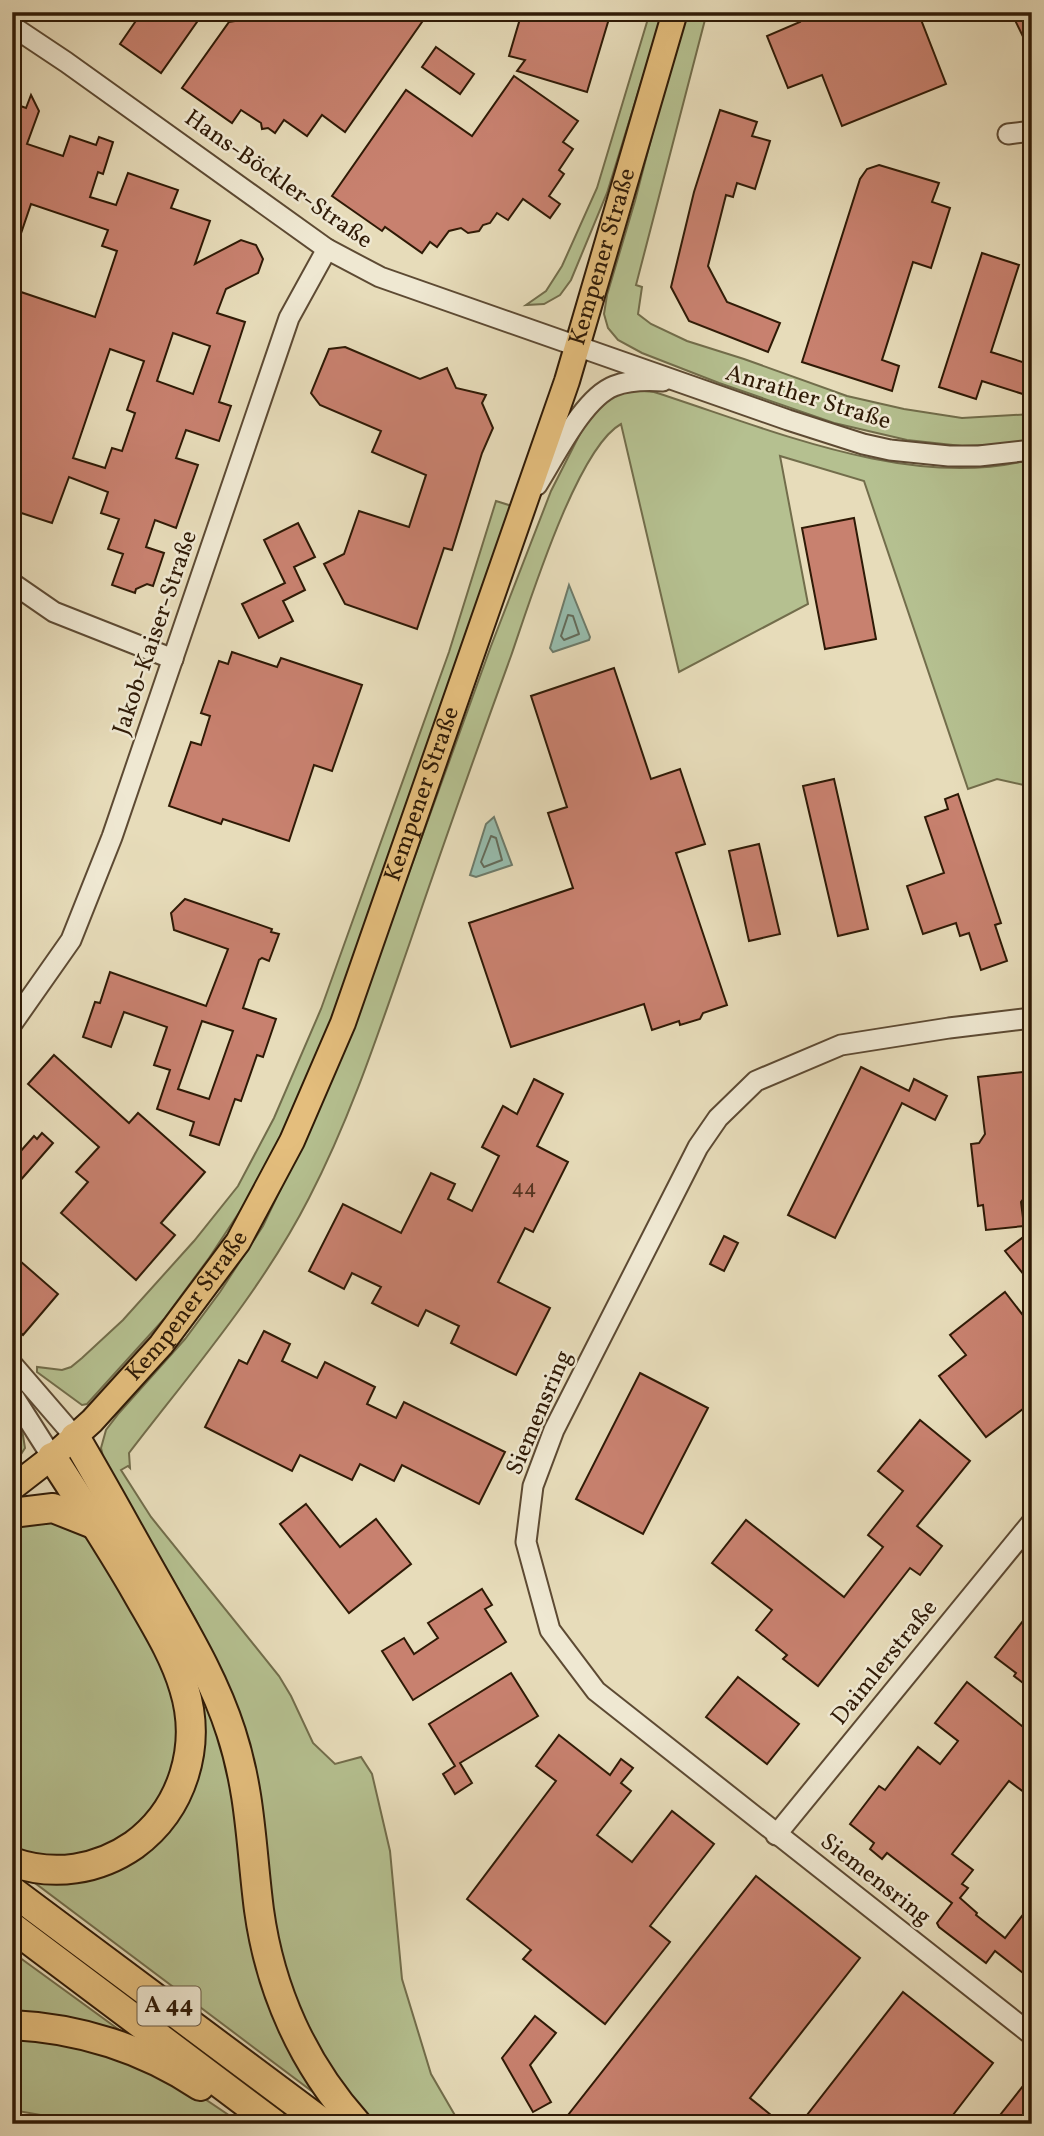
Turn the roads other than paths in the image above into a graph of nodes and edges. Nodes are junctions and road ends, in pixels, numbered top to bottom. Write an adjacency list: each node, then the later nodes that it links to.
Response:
1 (675, 12): 6 (main road, Kempener Straße)
2 (12, 26): 5 (street, Hans-Böckler-Straße)
3 (1032, 131): 4 (street)
4 (1008, 134)
5 (327, 249): 6 (street, Hans-Böckler-Straße); 11 (street, Jakob-Kaiser-Straße)
6 (578, 346): 7 (street, Anrather Straße); 9 (main road, Kempener Straße)
7 (682, 383): 8 (street, Anrather Straße); 9 (street)
8 (1032, 450)
9 (524, 506): 16 (main road, Kempener Straße)
10 (12, 583): 11 (street)
11 (173, 659): 13 (street, Jakob-Kaiser-Straße)
12 (1032, 1018): 22 (street, Siemensring)
13 (12, 1024)
14 (12, 1364): 16 (street)
15 (12, 1394): 17 (street)
16 (75, 1437): 17 (main road, Kempener Straße); 31 (highway)
17 (52, 1457): 18 (main road, Kempener Straße); 21 (highway)
18 (12, 1488)
19 (12, 1513): 21 (highway)
20 (1032, 1522): 22 (street, Daimlerstraße)
21 (96, 1525): 23 (highway)
22 (776, 1835): 27 (street, Siemensring)
23 (12, 1862)
24 (12, 1891): 30 (highway, A 44)
25 (12, 1927): 29 (highway, A 44)
26 (12, 2025): 28 (highway)
27 (1032, 2035)
28 (252, 2124)
29 (274, 2124)
30 (324, 2124)
31 (357, 2124)

